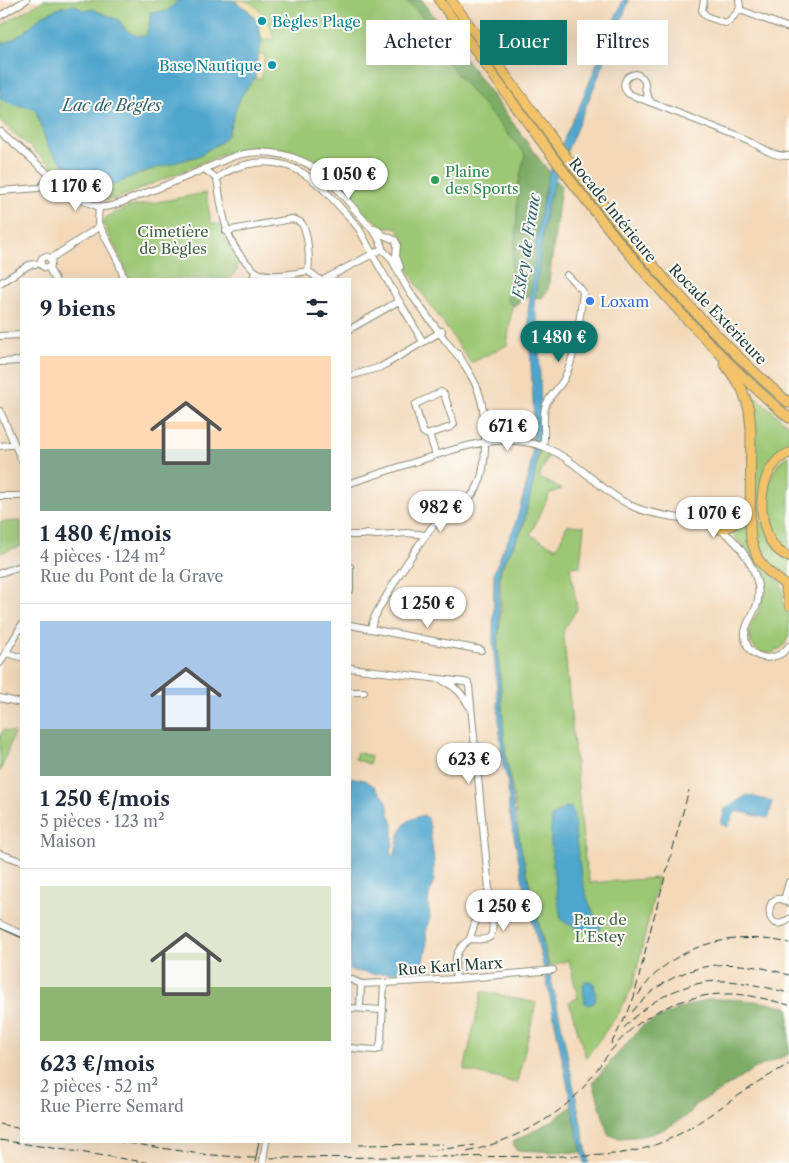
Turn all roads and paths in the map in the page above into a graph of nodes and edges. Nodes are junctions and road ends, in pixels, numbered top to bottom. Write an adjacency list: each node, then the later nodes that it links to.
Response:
1 (26, 0): 7 (street)
2 (439, 0): 43 (highway, Rocade Intérieure)
3 (451, 0): 39 (highway, Rocade Extérieure)
4 (704, 0): 6 (street)
5 (739, 0): 6 (street)
6 (740, 10): 8 (street)
7 (0, 16)
8 (789, 28)
9 (652, 103): 9 (street); 12 (street)
10 (0, 131): 14 (street)
11 (789, 152): 12 (street)
12 (789, 157)
13 (206, 169): 15 (street); 17 (street); 18 (street)
14 (51, 175): 16 (street); 17 (street)
15 (217, 179): 20 (street); 24 (street)
16 (0, 191)
17 (99, 208): 19 (street)
18 (364, 220): 21 (street); 22 (street)
19 (99, 227): 25 (street); 32 (street)
20 (226, 230): 28 (street); 29 (street)
21 (388, 237): 22 (street); 23 (street)
22 (383, 248): 23 (street); 24 (street); 38 (street)
23 (396, 250): 38 (street)
24 (372, 254): 34 (street); 36 (street)
25 (50, 258): 26 (street); 27 (street)
26 (41, 263): 27 (street); 35 (street)
27 (48, 267): 31 (street)
28 (308, 271): 29 (street); 33 (street)
29 (254, 275)
30 (567, 275): 55 (street)
31 (54, 278)
32 (122, 278)
33 (318, 278)
34 (327, 278)
35 (0, 283)
36 (399, 300): 37 (street); 42 (street)
37 (351, 327)
38 (441, 332): 42 (street); 52 (street)
39 (716, 334): 47 (highway); 48 (highway, Rocade Extérieure)
40 (20, 335): 41 (street)
41 (0, 336)
42 (423, 342): 46 (street)
43 (709, 343): 50 (highway, Rocade Intérieure); 62 (highway)
44 (20, 361): 45 (street)
45 (0, 362)
46 (351, 376)
47 (789, 396)
48 (789, 404)
49 (0, 411): 53 (street)
50 (789, 418)
51 (429, 434): 51 (street); 57 (street)
52 (485, 442): 55 (street); 57 (street); 65 (street)
53 (14, 444): 54 (street); 58 (street)
54 (0, 446)
55 (541, 446): 63 (street)
56 (789, 453): 66 (highway)
57 (436, 455): 59 (street)
58 (20, 457)
59 (351, 484)
60 (0, 496): 61 (street)
61 (20, 496)
62 (750, 499): 63 (highway); 69 (highway)
63 (718, 529): 74 (street)
64 (351, 535): 65 (street)
65 (425, 536): 73 (street)
66 (789, 557)
67 (20, 566): 68 (street)
68 (0, 573)
69 (788, 592): 70 (main road)
70 (789, 606)
71 (351, 625): 73 (street)
72 (20, 628): 76 (street)
73 (371, 629): 75 (street)
74 (789, 646)
75 (481, 650)
76 (6, 653): 77 (street); 78 (street)
77 (20, 657)
78 (0, 663)
79 (351, 668): 80 (street)
80 (437, 679): 85 (street); 85 (street)
81 (351, 692): 82 (street)
82 (364, 692)
83 (0, 698): 84 (street)
84 (20, 704)
85 (472, 712): 89 (street)
86 (0, 854): 87 (street)
87 (20, 860)
88 (789, 882): 90 (street)
89 (489, 889): 94 (street); 94 (street)
90 (787, 902): 91 (street)
91 (789, 919)
92 (0, 924): 93 (street)
93 (20, 934)
94 (470, 939): 97 (street)
95 (551, 970): 97 (street, Rue Karl Marx)
96 (351, 979): 99 (street, Rue Karl Marx)
97 (456, 979): 98 (street, Rue Karl Marx)
98 (384, 983): 99 (street, Rue Karl Marx); 102 (street)
99 (361, 984): 101 (street)
100 (351, 1008): 101 (street)
101 (360, 1008): 102 (street)
102 (383, 1010): 103 (street)
103 (351, 1048)
104 (266, 1143): 105 (street, bridge)
105 (263, 1163)

